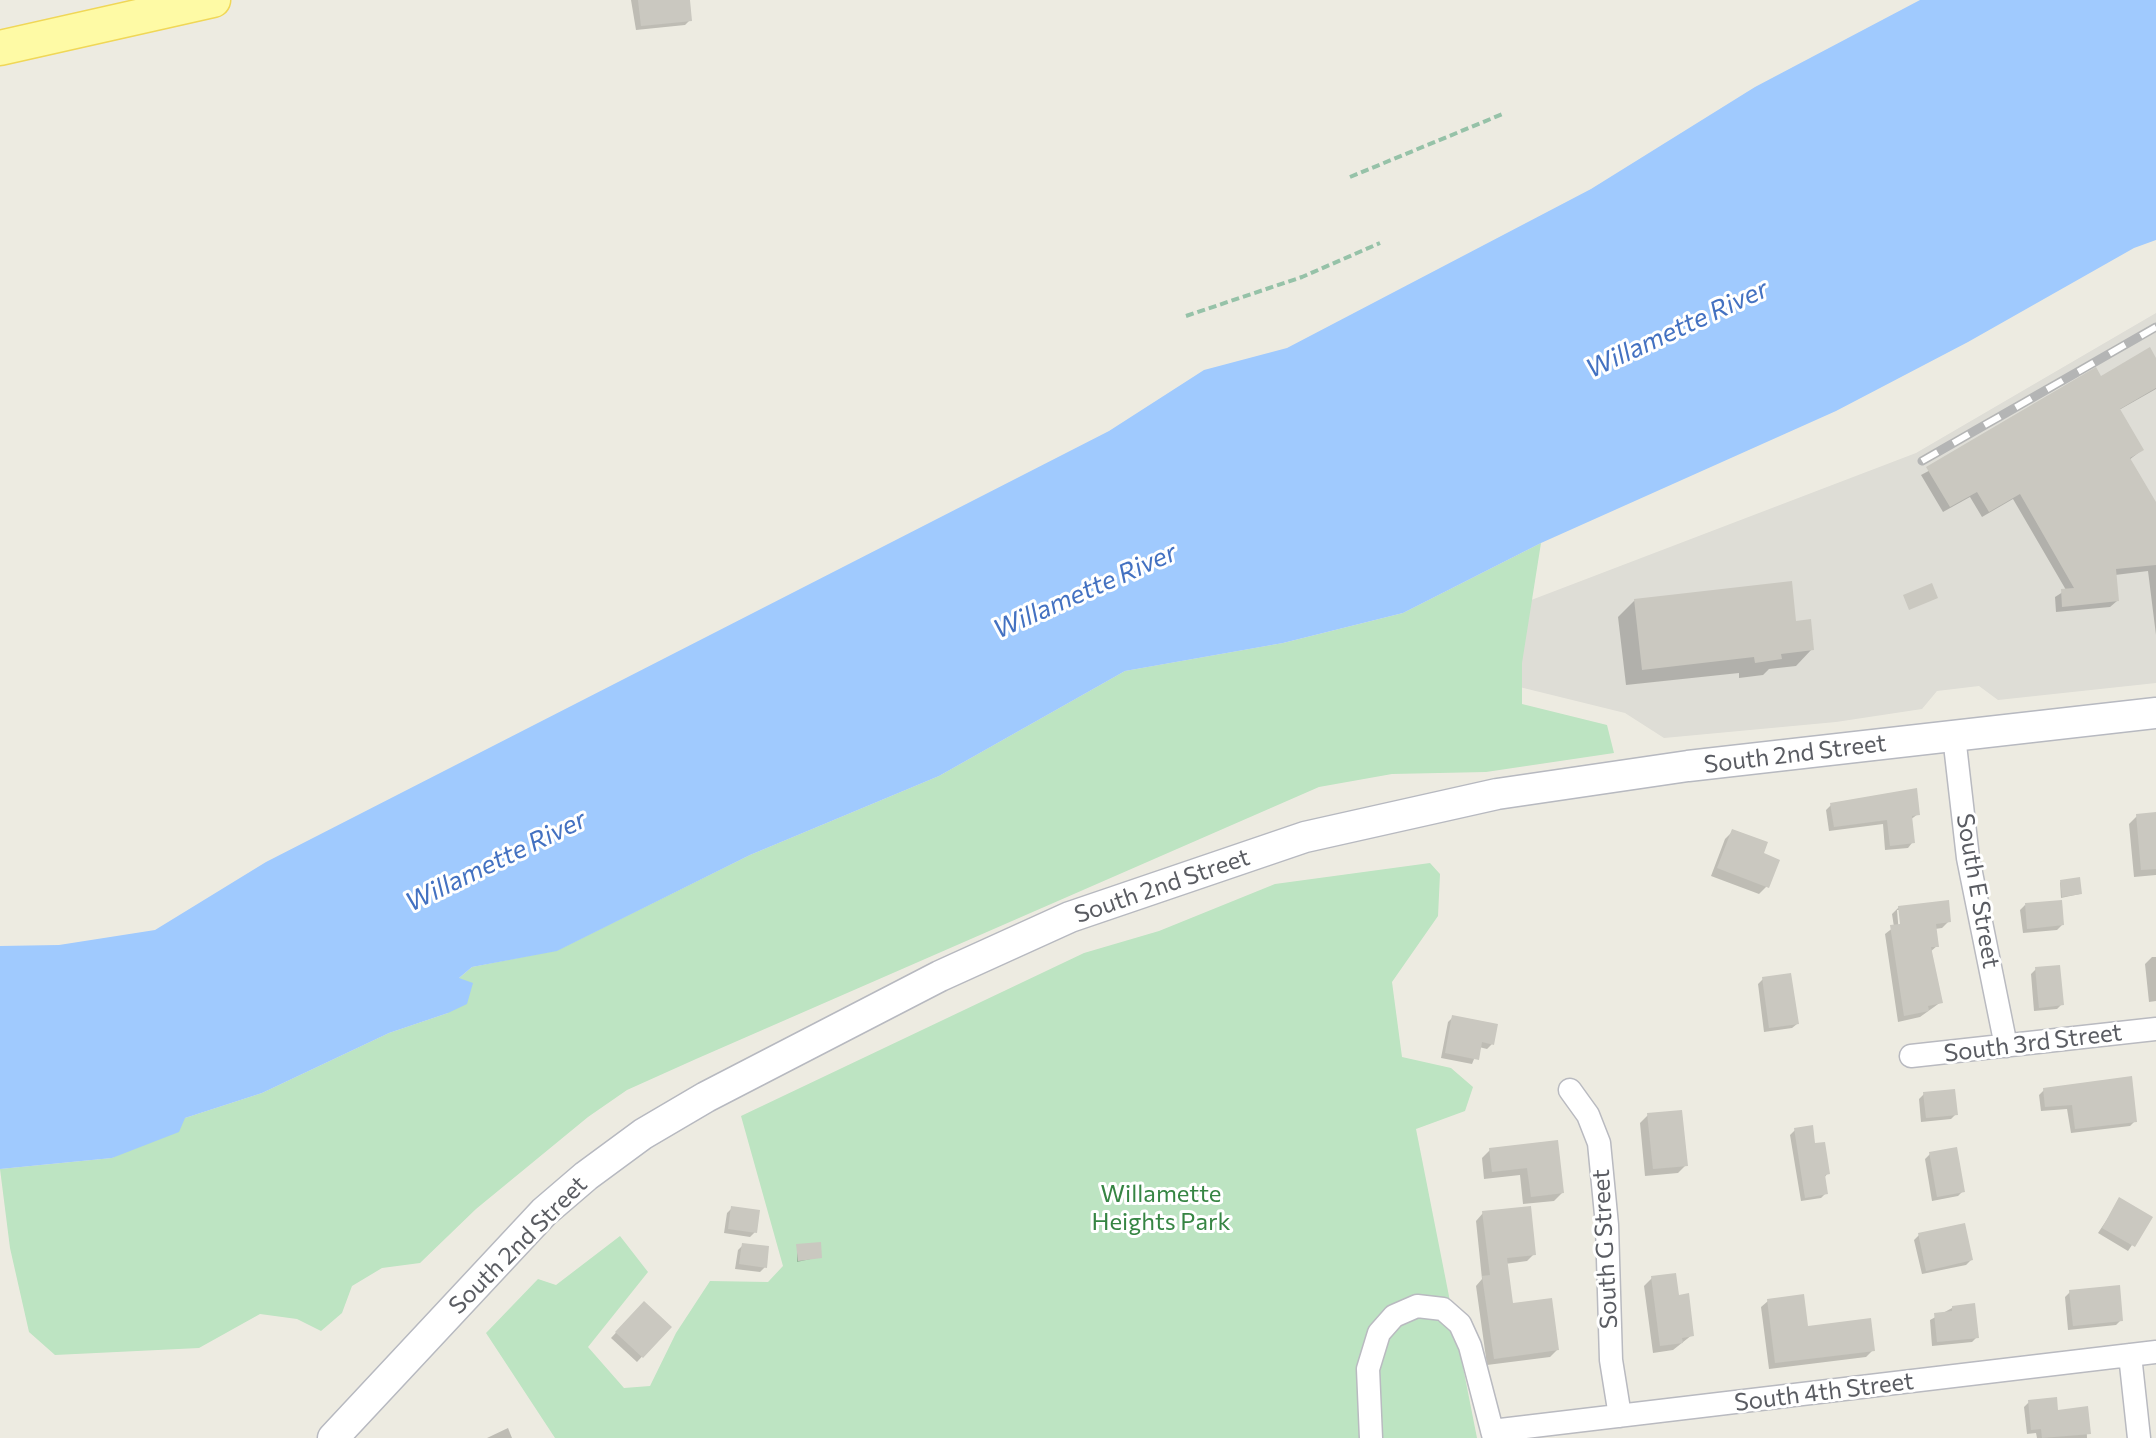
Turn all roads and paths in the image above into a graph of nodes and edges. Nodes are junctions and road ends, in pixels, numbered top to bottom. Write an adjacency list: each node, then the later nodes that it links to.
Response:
1 (213, 0): 2 (main road)
2 (0, 48)
3 (1505, 113): 4 (path)
4 (1350, 177)
5 (1380, 243): 6 (path)
6 (1186, 316)
7 (2156, 713): 8 (street, South 2nd Street)
8 (1954, 736): 10 (street, South E Street); 17 (street, South 2nd Street)
9 (2156, 1029): 10 (street, South 3rd Street)
10 (2006, 1046): 11 (street, South 3rd Street)
11 (1911, 1056)
12 (1570, 1090): 15 (street, South G Street)
13 (2156, 1352): 14 (street, South 4th Street)
14 (2130, 1355): 15 (street, South 4th Street); 19 (street)
15 (1620, 1416): 16 (street, South 4th Street)
16 (1493, 1435): 18 (street)
17 (333, 1438)
18 (1371, 1438)
19 (2139, 1438)

